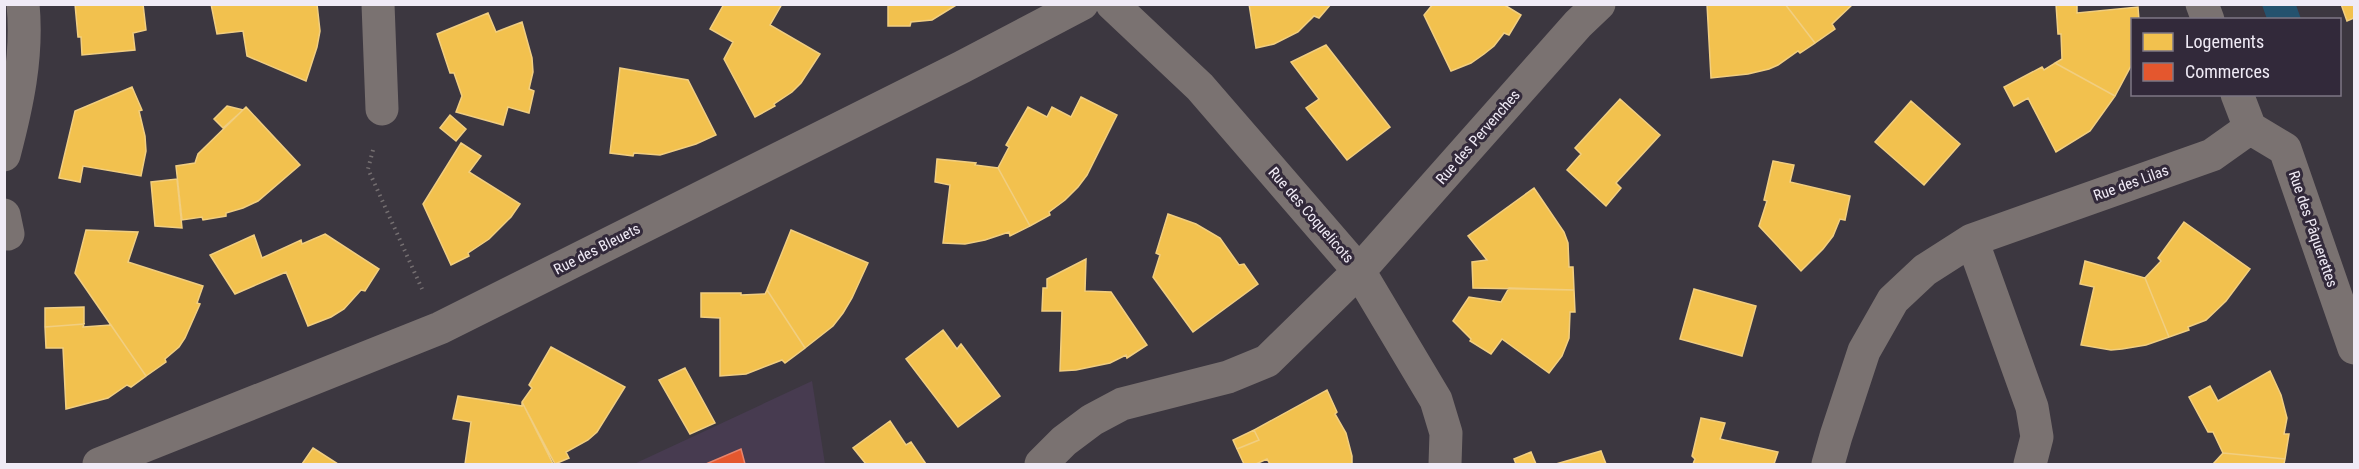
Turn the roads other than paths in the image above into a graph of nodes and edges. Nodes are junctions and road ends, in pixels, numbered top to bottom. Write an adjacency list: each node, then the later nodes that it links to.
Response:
1 (23, 4): 9 (street)
2 (378, 4): 7 (street)
3 (1082, 4): 13 (street, Rue des Bleuets)
4 (1112, 4): 11 (street, Rue des Coquelicots)
5 (1599, 4): 11 (street, Rue des Pervenches)
6 (2238, 96): 8 (street)
7 (382, 109)
8 (2250, 128): 10 (street, Rue des Lilas); 12 (street, Rue des Pâquerettes)
9 (4, 155)
10 (1972, 240): 16 (street, Rue des Lilas); 17 (street)
11 (1359, 272): 14 (street, Rue des Pervenches); 15 (street, Rue des Coquelicots)
12 (2355, 348)
13 (99, 465)
14 (1041, 465)
15 (1445, 465)
16 (1828, 465)
17 (2030, 465)

